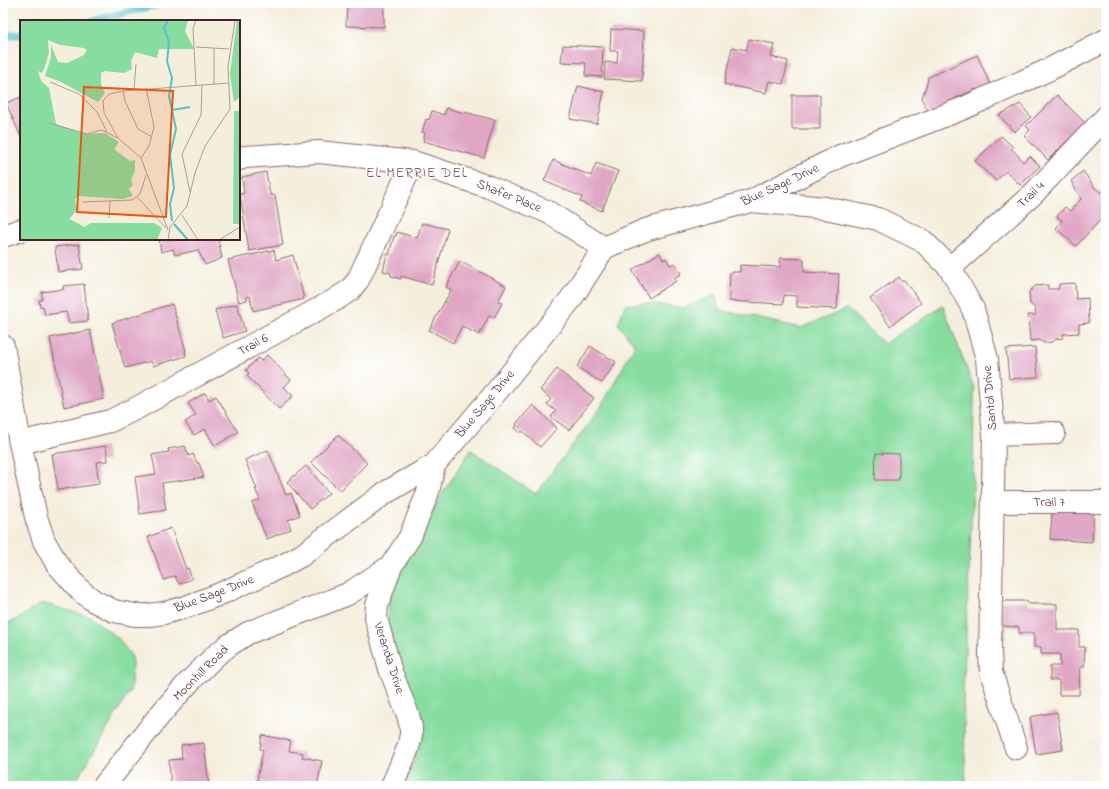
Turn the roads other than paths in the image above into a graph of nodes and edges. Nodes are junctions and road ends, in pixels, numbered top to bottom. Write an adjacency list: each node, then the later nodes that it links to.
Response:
1 (1106, 40): 5 (street, Blue Sage Drive)
2 (1106, 117): 9 (street, Trail 4)
3 (240, 159): 4 (street, Shafer Place)
4 (413, 162): 8 (street, Shafer Place); 13 (street, Trail 6)
5 (751, 201): 8 (street, Blue Sage Drive); 9 (street, Santol Drive)
6 (20, 230): 7 (street)
7 (3, 236)
8 (604, 248): 14 (street, Blue Sage Drive)
9 (950, 268): 12 (street, Santol Drive)
10 (3, 346): 13 (street, Blue Sage Drive)
11 (1054, 433): 12 (street)
12 (994, 435): 15 (street, Santol Drive)
13 (20, 443): 14 (street, Blue Sage Drive)
14 (434, 465): 17 (street, Veranda Drive)
15 (993, 502): 16 (street, Trail 7); 18 (street, Santol Drive)
16 (1106, 502)
17 (392, 566): 19 (street, Moonhill Road); 20 (street, Veranda Drive)
18 (1016, 748)
19 (104, 786)
20 (392, 786)

